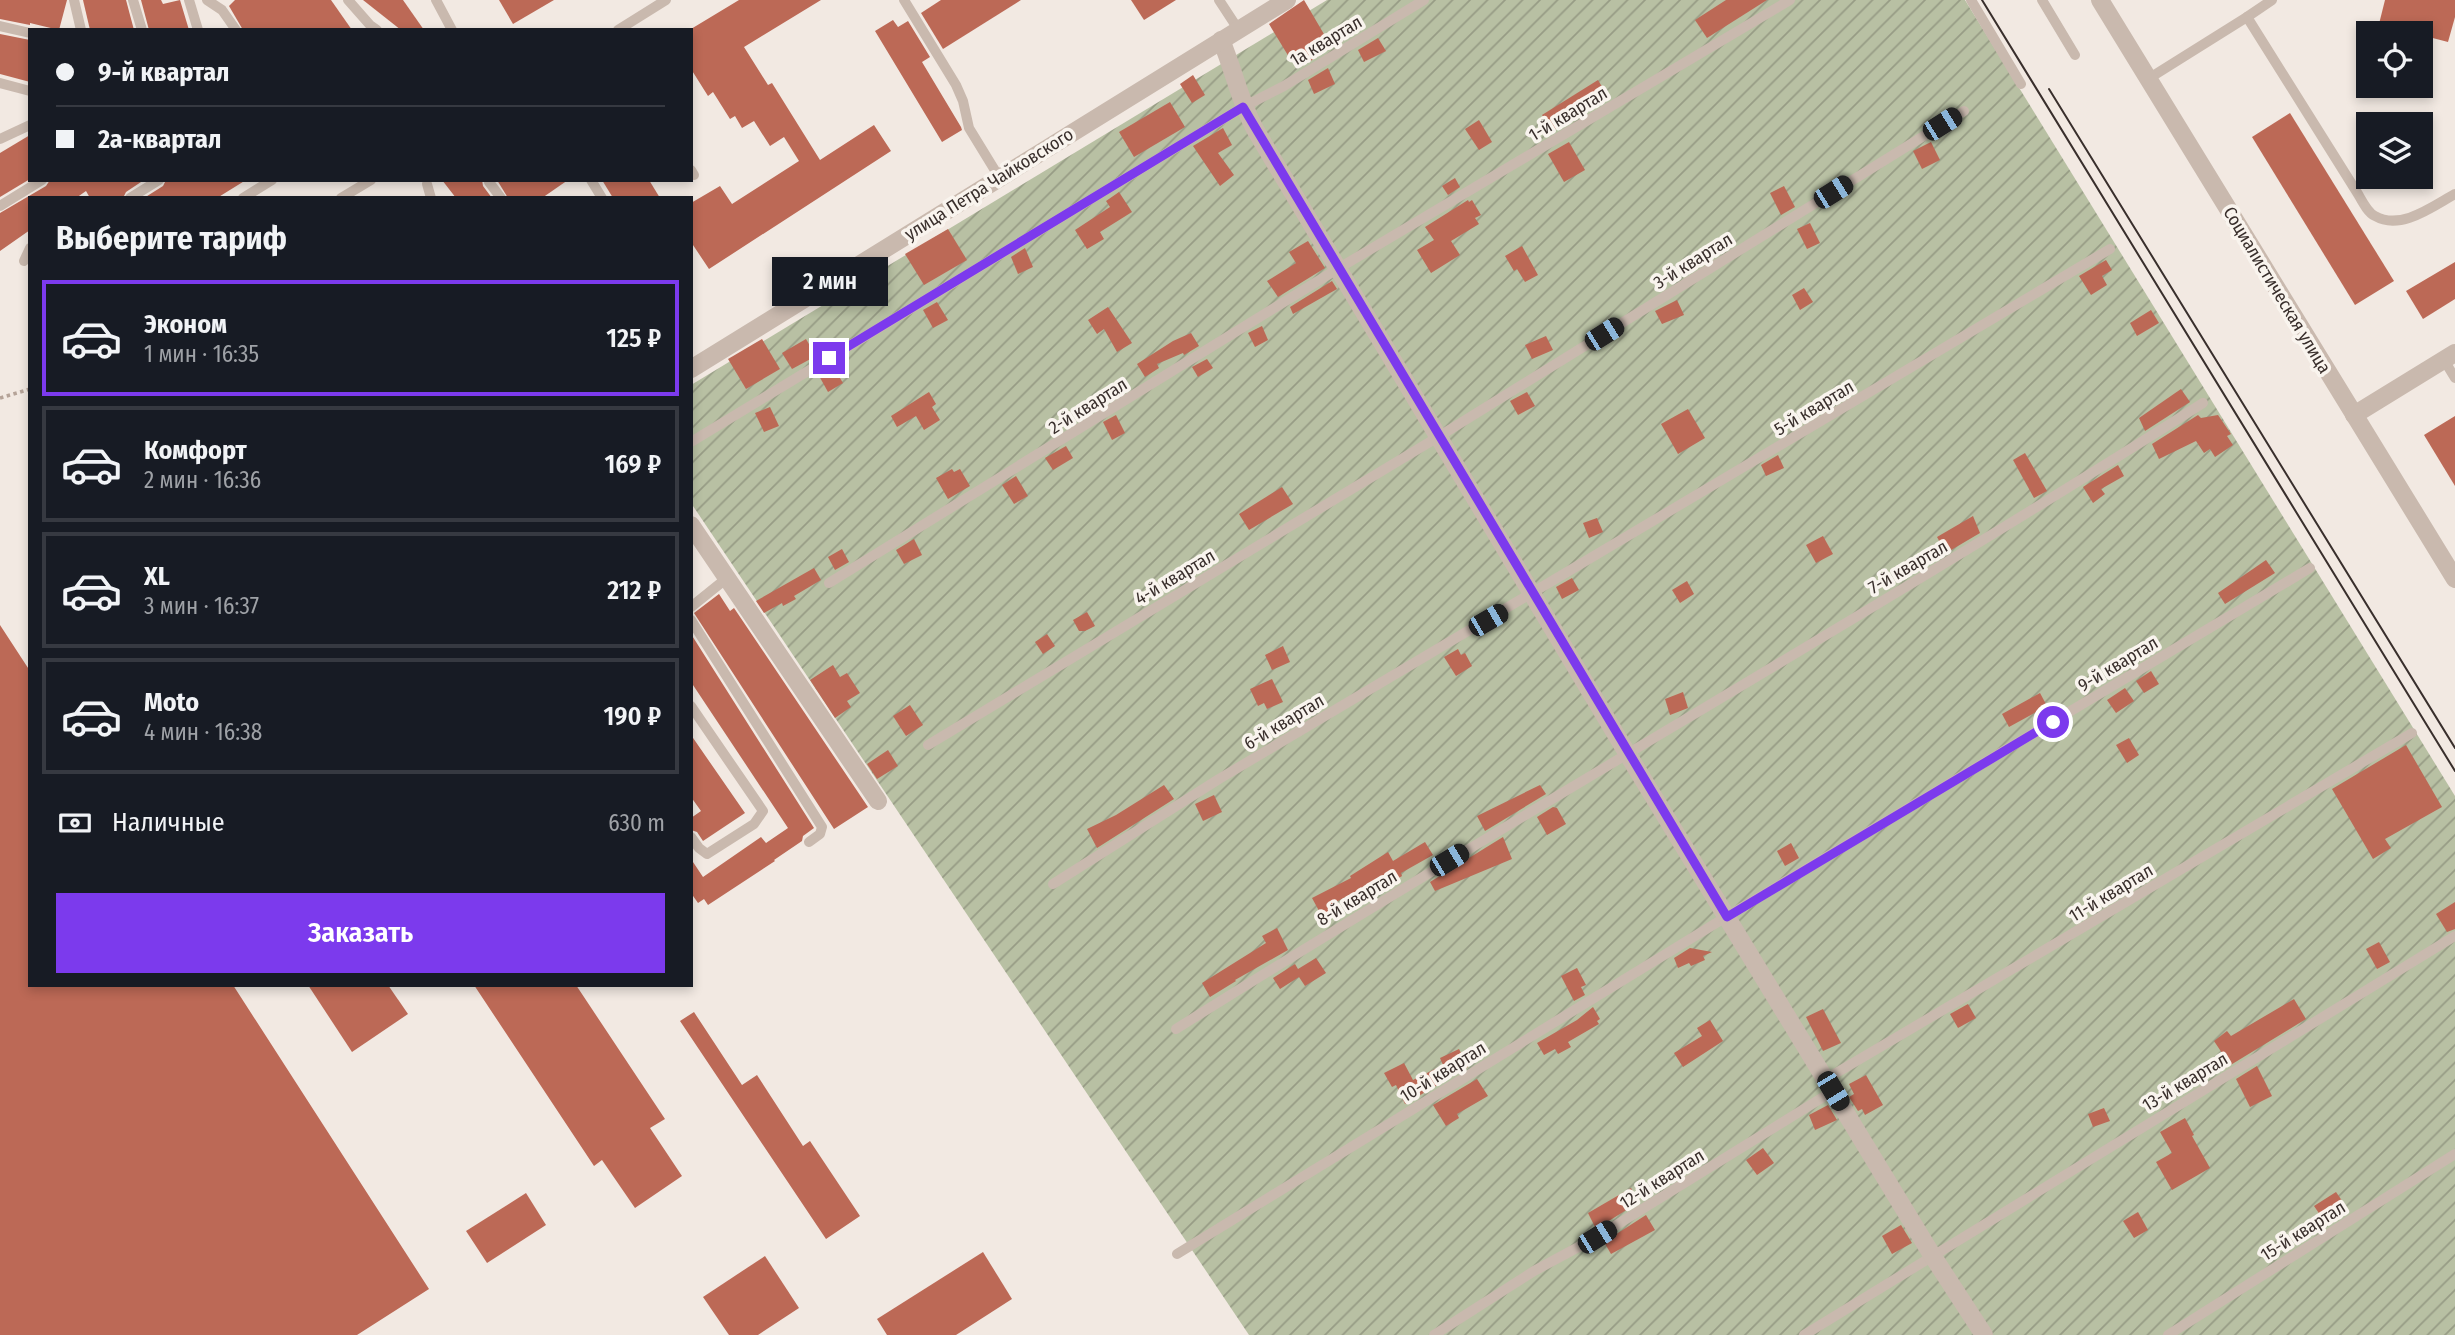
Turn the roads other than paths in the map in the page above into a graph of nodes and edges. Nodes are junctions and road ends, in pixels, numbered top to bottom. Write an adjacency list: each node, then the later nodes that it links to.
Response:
1 (74, 0): 20 (lane)
2 (133, 0): 21 (lane)
3 (189, 0): 22 (lane)
4 (207, 0): 23 (lane)
5 (348, 0): 24 (lane)
6 (436, 0): 25 (lane)
7 (666, 0): 26 (lane)
8 (904, 0): 39 (lane)
9 (1219, 0): 27 (lane)
10 (1287, 0): 27 (street, улица Петра Чайковского)
11 (1424, 0): 35 (lane, 1а квартал)
12 (1790, 0): 53 (lane, 1-й квартал)
13 (1971, 0): 33 (lane)
14 (2042, 0): 30 (lane)
15 (2100, 0): 31 (street, Социалистическая улица)
16 (2257, 0): 18 (lane)
17 (2273, 0): 18 (lane)
18 (2247, 17): 31 (lane); 49 (lane)
19 (0, 26): 28 (lane)
20 (81, 28)
21 (141, 28)
22 (197, 28)
23 (235, 28)
24 (375, 28)
25 (451, 28)
26 (621, 28)
27 (1238, 29): 29 (street, улица Петра Чайковского)
28 (28, 33)
29 (1221, 40): 35 (street); 39 (street, улица Петра Чайковского)
30 (2076, 55)
31 (2148, 79): 60 (street, Социалистическая улица)
32 (0, 83): 34 (lane)
33 (2021, 84)
34 (28, 90)
35 (1243, 107): 55 (street); 62 (lane, 1а квартал)
36 (1964, 111): 61 (lane, 3-й квартал)
37 (28, 126): 38 (lane)
38 (0, 139)
39 (999, 177): 57 (street, улица Петра Чайковского)
40 (39, 182): 50 (lane)
41 (156, 182): 45 (lane)
42 (269, 182): 46 (lane)
43 (368, 182): 47 (lane)
44 (427, 184): 48 (lane)
45 (133, 196)
46 (246, 196)
47 (344, 196)
48 (430, 196)
49 (2454, 196)
50 (0, 206)
51 (2110, 249): 68 (lane, 5-й квартал)
52 (28, 252): 54 (lane)
53 (1363, 255): 55 (lane, 2-й квартал)
54 (24, 261)
55 (1339, 268): 61 (street); 67 (lane, 2-й квартал)
56 (2450, 357): 58 (lane); 60 (street)
57 (693, 366)
58 (2455, 378)
59 (2203, 403): 74 (lane, 7-й квартал)
60 (2354, 415): 66 (street, Социалистическая улица)
61 (1438, 437): 68 (street); 73 (lane, 4-й квартал)
62 (693, 441)
63 (693, 528): 65 (street)
64 (2310, 568): 79 (lane, 9-й квартал)
65 (727, 578): 69 (lane); 75 (street)
66 (2455, 579)
67 (829, 583)
68 (1533, 593): 74 (street); 78 (lane, 6-й квартал)
69 (693, 605)
70 (693, 623): 77 (lane)
71 (693, 709): 76 (lane)
72 (2412, 733): 82 (lane, 11-й квартал)
73 (928, 745)
74 (1627, 753): 79 (street); 81 (lane, 8-й квартал)
75 (878, 801)
76 (693, 839)
77 (809, 842)
78 (1054, 884)
79 (1727, 917): 82 (street); 84 (lane, 10-й квартал)
80 (2455, 936): 85 (lane, 13-й квартал)
81 (1176, 1029)
82 (1829, 1085): 85 (street); 86 (lane, 12-й квартал)
83 (2455, 1154): 89 (lane, 15-й квартал)
84 (1177, 1254)
85 (1932, 1255): 87 (lane, 13-й квартал); 88 (street)
86 (1434, 1335)
87 (1804, 1335)
88 (1984, 1335)
89 (2168, 1335)

